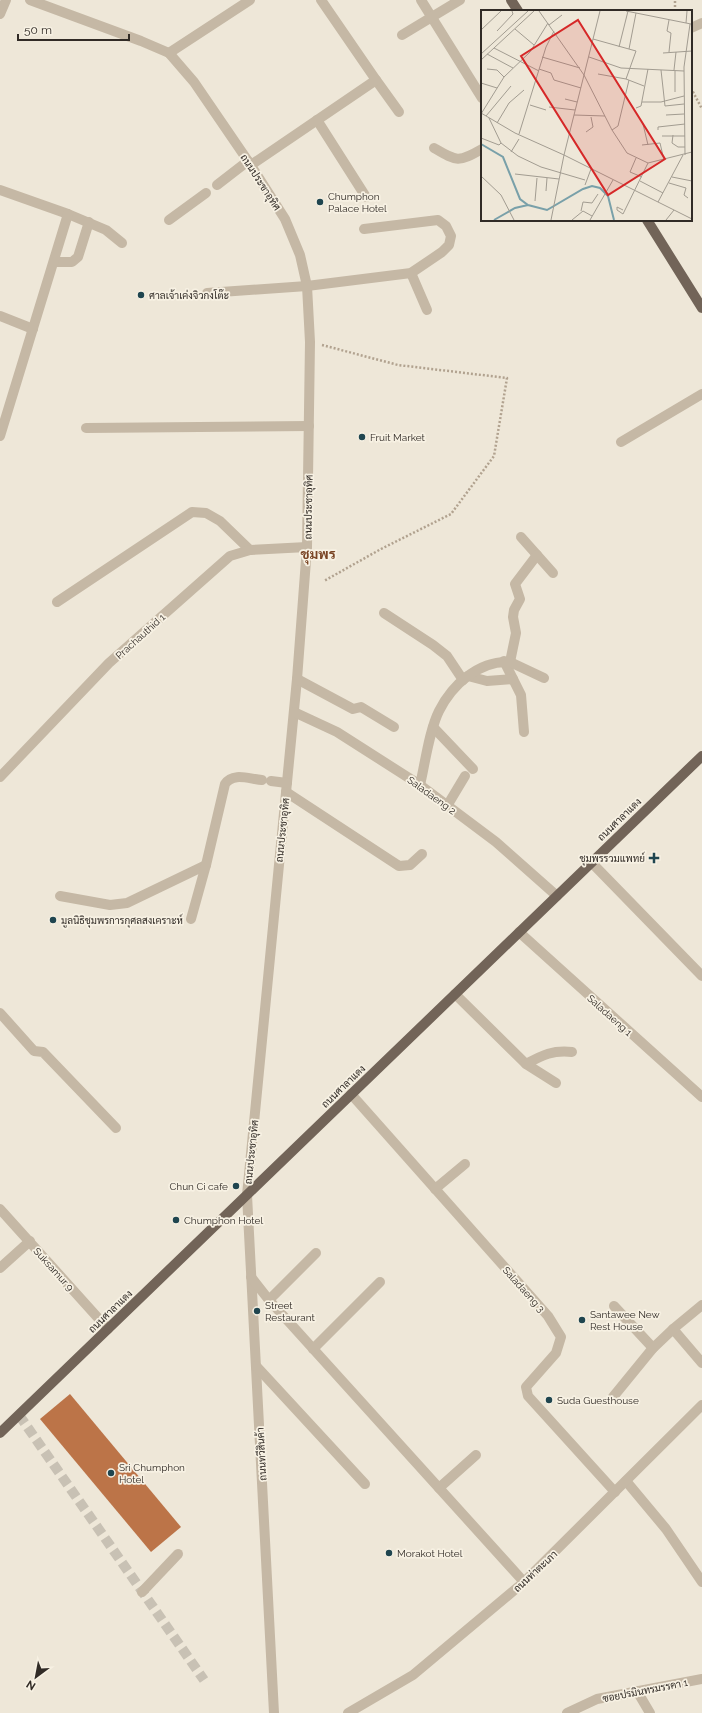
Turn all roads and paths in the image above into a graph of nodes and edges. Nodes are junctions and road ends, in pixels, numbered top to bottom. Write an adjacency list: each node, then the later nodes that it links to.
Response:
1 (6, 0): 9 (street)
2 (30, 0): 14 (street, ถนนประชาอุทิศ)
3 (250, 0): 14 (street)
4 (321, 0): 15 (street)
5 (421, 0): 10 (street)
6 (460, 0): 10 (street)
7 (511, 0): 8 (main road)
8 (517, 10)
9 (0, 14)
10 (432, 17): 13 (street); 17 (street)
11 (702, 23): 12 (street)
12 (692, 28)
13 (402, 35)
14 (169, 53): 23 (street, ถนนประชาอุทิศ)
15 (376, 80): 19 (street); 20 (street)
16 (692, 90): 18 (path)
17 (481, 96)
18 (702, 109)
19 (399, 112)
20 (317, 120): 23 (street); 27 (street)
21 (434, 148): 22 (street)
22 (481, 150)
23 (250, 163): 24 (street); 36 (street, ถนนประชาอุทิศ)
24 (217, 185)
25 (0, 190): 28 (street)
26 (206, 193): 29 (street)
27 (366, 197)
28 (68, 214): 31 (street); 34 (street)
29 (169, 220)
30 (648, 221): 38 (main road)
31 (89, 222): 33 (street); 34 (street)
32 (364, 229): 35 (street)
33 (122, 243)
34 (54, 262): 41 (street)
35 (411, 273): 36 (street); 39 (street)
36 (307, 286): 37 (street); 42 (street, ถนนประชาอุทิศ)
37 (207, 293)
38 (702, 308)
39 (427, 310)
40 (0, 316): 41 (street)
41 (33, 329): 46 (street)
42 (310, 342): 44 (street, ถนนประชาอุทิศ); 53 (path)
43 (702, 394): 47 (street)
44 (309, 426): 45 (street); 49 (street, ถนนประชาอุทิศ)
45 (86, 428)
46 (0, 436)
47 (621, 442)
48 (521, 537): 51 (street)
49 (307, 547): 50 (street, Prachauthid 1); 60 (street, ถนนประชาอุทิศ)
50 (250, 550): 54 (street); 67 (street, Prachauthid 1)
51 (537, 555): 52 (street); 56 (street)
52 (553, 574)
53 (324, 581)
54 (57, 602)
55 (384, 613): 57 (street)
56 (507, 662): 57 (street); 58 (street); 59 (street)
57 (465, 678): 59 (street); 62 (street)
58 (544, 678)
59 (513, 679): 64 (street)
60 (297, 680): 61 (street, ถนนประชาอุทิศ); 63 (street)
61 (294, 712): 69 (street, Saladaeng 2); 70 (street, ถนนประชาอุทิศ)
62 (433, 727): 66 (street); 69 (street)
63 (394, 728)
64 (524, 732)
65 (702, 756): 73 (main road, ถนนศาลาแดง)
66 (472, 769)
67 (1, 774)
68 (464, 776): 71 (street)
69 (420, 785): 71 (street, Saladaeng 2)
70 (286, 787): 72 (street); 74 (street); 90 (street, ถนนประชาอุทิศ)
71 (447, 806): 76 (street, Saladaeng 2)
72 (422, 854)
73 (592, 862): 76 (main road, ถนนศาลาแดง); 79 (street)
74 (206, 864): 75 (street); 77 (street)
75 (60, 896)
76 (557, 896): 78 (main road, ถนนศาลาแดง)
77 (191, 919)
78 (519, 932): 80 (main road, ถนนศาลาแดง); 86 (street, Saladaeng 1)
79 (702, 976)
80 (455, 994): 83 (street); 85 (main road, ถนนศาลาแดง)
81 (0, 1013): 87 (street)
82 (572, 1052): 83 (street)
83 (526, 1064): 84 (street)
84 (556, 1083)
85 (351, 1094): 89 (street, Saladaeng 3); 90 (main road, ถนนศาลาแดง)
86 (702, 1097)
87 (116, 1128)
88 (464, 1164): 89 (street)
89 (435, 1189): 113 (street, Saladaeng 3)
90 (247, 1195): 95 (street, ถนนทวีสินค้า); 100 (main road, ถนนศาลาแดง)
91 (0, 1209): 92 (street, Suksamur 9)
92 (30, 1241): 94 (street); 100 (street, Suksamur 9)
93 (316, 1253): 97 (street)
94 (0, 1268)
95 (251, 1276): 97 (street); 105 (street, ถนนทวีสินค้า)
96 (380, 1282): 103 (street)
97 (268, 1300): 103 (street)
98 (702, 1305): 101 (street)
99 (614, 1306): 102 (street)
100 (108, 1329): 108 (main road, ถนนศาลาแดง)
101 (673, 1329): 102 (street); 104 (street)
102 (653, 1348): 106 (street)
103 (313, 1349): 112 (street)
104 (702, 1363)
105 (256, 1366): 111 (street); 120 (street, ถนนทวีสินค้า)
106 (613, 1397)
107 (702, 1405): 110 (street, ถนนท่าตะเภา)
108 (0, 1433)
109 (476, 1455): 112 (street)
110 (626, 1481): 113 (street, ถนนท่าตะเภา); 116 (street)
111 (365, 1484)
112 (439, 1488): 115 (street)
113 (615, 1492): 115 (street, ถนนท่าตะเภา)
114 (178, 1554): 117 (street)
115 (524, 1582): 121 (street, ถนนท่าตะเภา)
116 (702, 1582)
117 (142, 1592)
118 (702, 1679): 119 (street, ซอยปรมินทรมรรคา 1)
119 (637, 1691): 122 (street, ซอยปรมินทรมรรคา 1); 123 (street)
120 (274, 1713)
121 (348, 1713)
122 (567, 1713)
123 (650, 1713)

